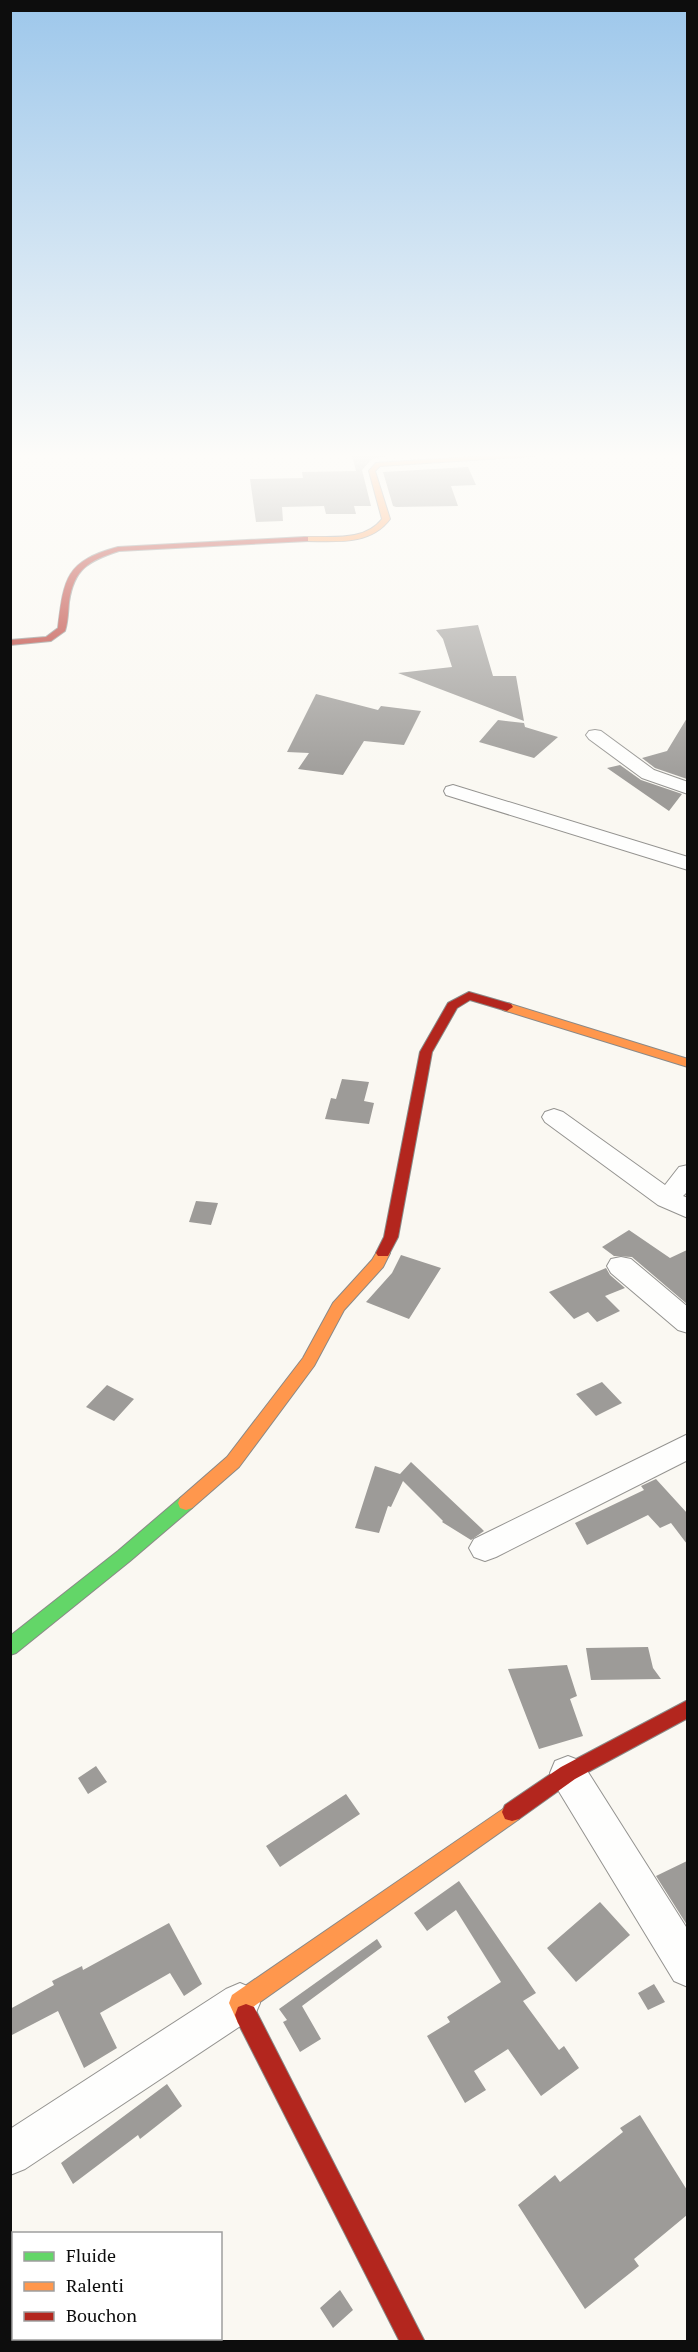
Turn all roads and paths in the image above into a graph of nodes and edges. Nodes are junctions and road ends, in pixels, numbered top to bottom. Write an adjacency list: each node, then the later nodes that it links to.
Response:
1 (81, 566): 2 (street)
2 (10, 643)
3 (595, 735): 4 (street)
4 (687, 789)
5 (453, 790): 6 (street)
6 (687, 864)
7 (687, 1063): 15 (street)
8 (554, 1117): 10 (street)
9 (687, 1173): 10 (street)
10 (677, 1204)
11 (621, 1266): 12 (street)
12 (687, 1323)
13 (687, 1446): 14 (street)
14 (485, 1548)
15 (10, 1647)
16 (687, 1708): 17 (street)
17 (568, 1773): 18 (street); 19 (street)
18 (687, 1967)
19 (240, 2003): 20 (street); 21 (street)
20 (10, 2154)
21 (413, 2342)

